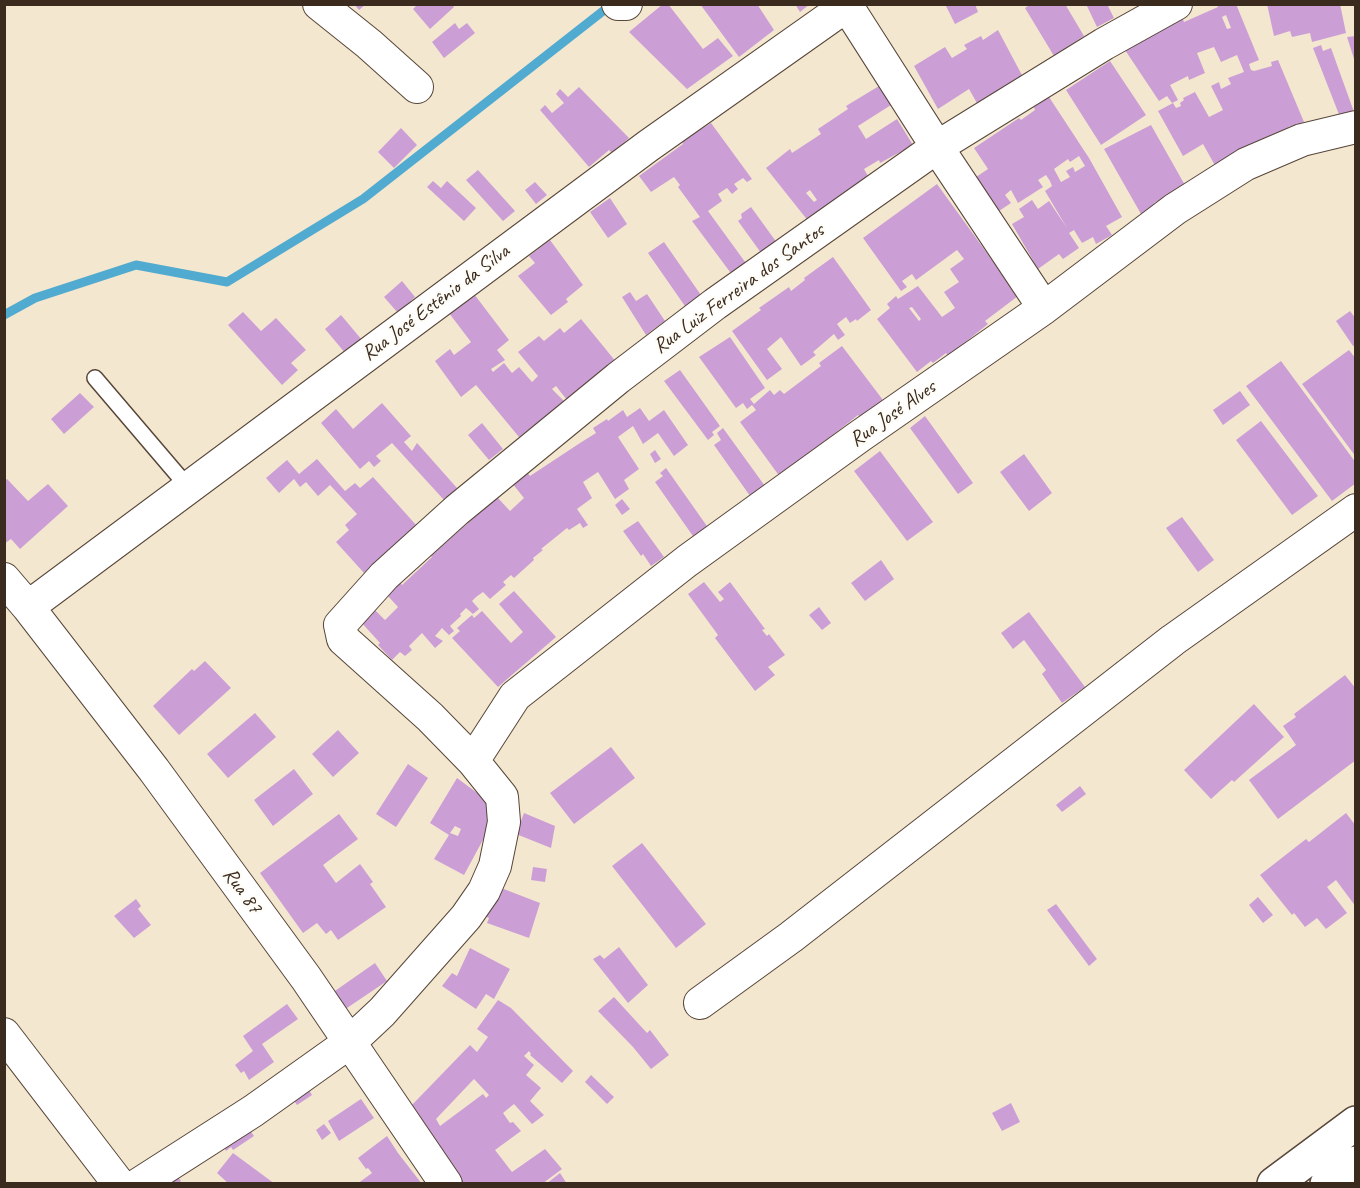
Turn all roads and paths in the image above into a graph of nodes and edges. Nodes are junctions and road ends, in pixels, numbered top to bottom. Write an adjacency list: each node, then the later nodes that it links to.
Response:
1 (319, 4): 4 (street)
2 (1176, 4): 6 (street, Rua Luiz Ferreira dos Santos)
3 (848, 5): 6 (street); 9 (street, Rua José Estênio da Silva)
4 (417, 87)
5 (1356, 127): 7 (street, Rua José Alves)
6 (937, 147): 7 (street); 13 (street, Rua Luiz Ferreira dos Santos)
7 (1044, 308): 13 (street, Rua José Alves)
8 (95, 378): 9 (lane)
9 (188, 487): 12 (street, Rua José Estênio da Silva)
10 (1356, 510): 14 (street)
11 (4, 579): 12 (street, Rua 87)
12 (28, 607): 16 (street, Rua 87)
13 (473, 761): 16 (street)
14 (700, 1003)
15 (4, 1034): 19 (street)
16 (350, 1042): 20 (street); 21 (street, Rua 87)
17 (1356, 1123): 22 (street)
18 (1356, 1163): 23 (street)
19 (119, 1184)
20 (139, 1184)
21 (446, 1184)
22 (1274, 1184)
23 (1327, 1184)

